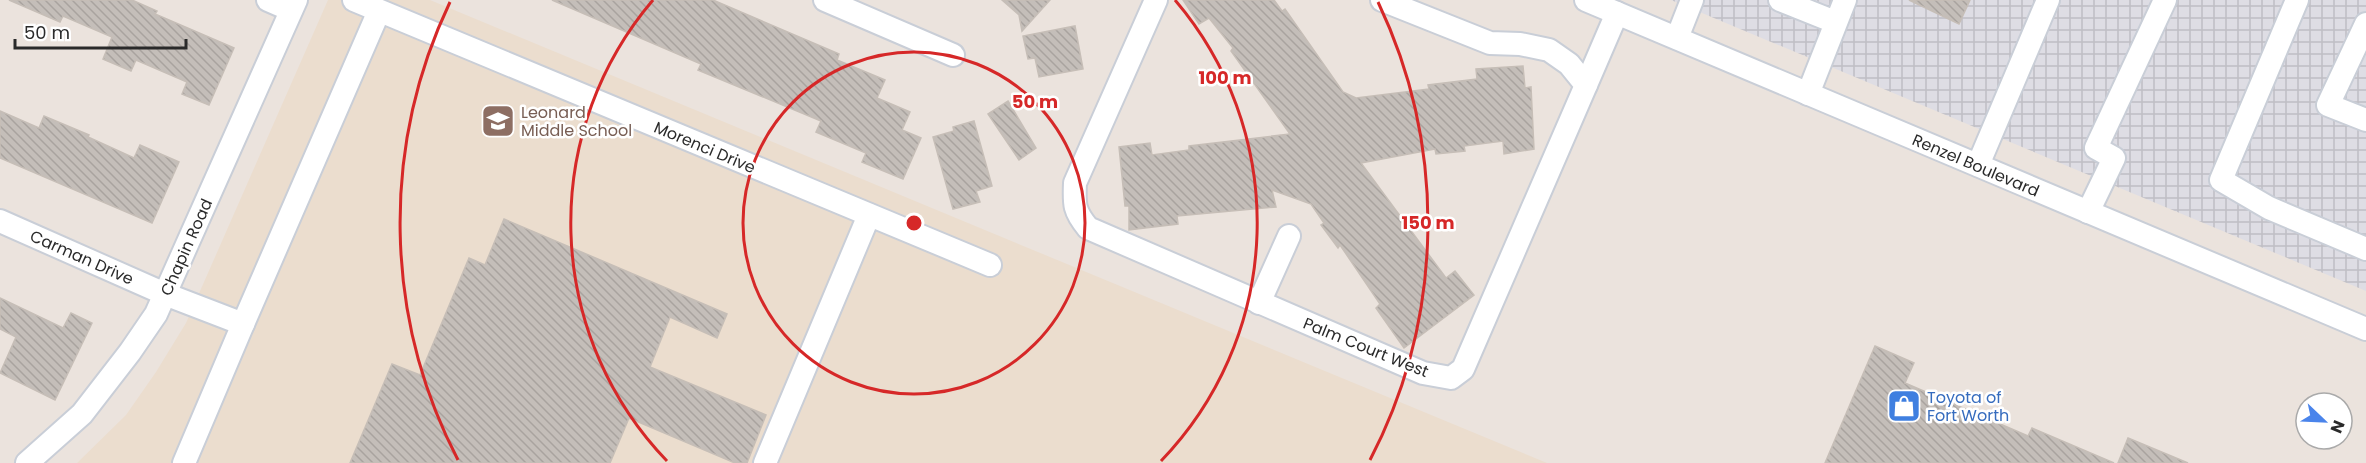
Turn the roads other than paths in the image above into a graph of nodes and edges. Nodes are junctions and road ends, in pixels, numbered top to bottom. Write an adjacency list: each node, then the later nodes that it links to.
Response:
1 (268, 0): 13 (street)
2 (354, 0): 14 (street, Morenci Drive)
3 (825, 0): 19 (street)
4 (1156, 0): 31 (street, Palm Court West)
5 (1586, 0): 15 (street, Renzel Boulevard)
6 (1692, 0): 18 (street)
7 (1780, 0): 16 (street)
8 (1845, 0): 16 (street)
9 (2048, 0): 23 (street)
10 (2165, 0): 24 (street)
11 (2297, 0): 28 (street)
12 (1394, 2): 20 (street)
13 (293, 5): 30 (street, Chapin Road)
14 (379, 11): 25 (street, Morenci Drive); 32 (street)
15 (1617, 13): 18 (street, Renzel Boulevard); 20 (street, Palm Court West)
16 (1835, 22): 21 (street)
17 (2366, 24): 22 (street)
18 (1677, 38): 21 (street, Renzel Boulevard)
19 (953, 55)
20 (1586, 85): 31 (street, Palm Court West)
21 (1808, 94): 23 (street, Renzel Boulevard)
22 (2366, 120)
23 (1978, 165): 24 (street, Renzel Boulevard)
24 (2088, 212): 33 (street, Renzel Boulevard)
25 (869, 215): 29 (street, Morenci Drive); 36 (street)
26 (0, 221): 30 (street, Carman Drive)
27 (1289, 236): 31 (street)
28 (2366, 249)
29 (990, 266)
30 (165, 294): 32 (street, Carman Drive); 34 (street, Chapin Road)
31 (1259, 303)
32 (243, 324): 35 (street)
33 (2366, 329)
34 (27, 463)
35 (184, 463)
36 (765, 463)

